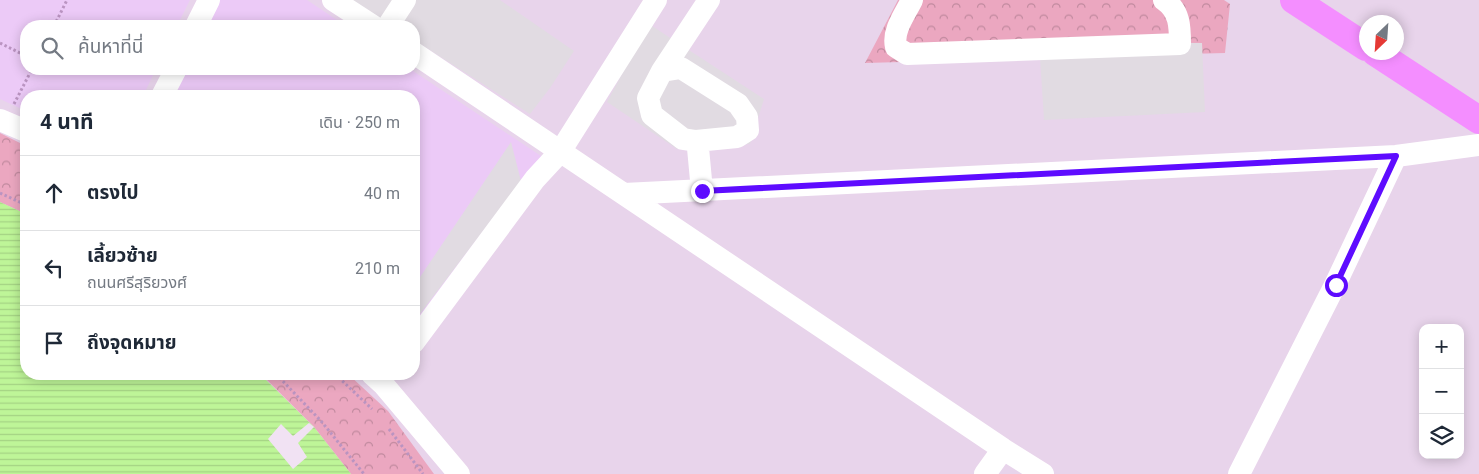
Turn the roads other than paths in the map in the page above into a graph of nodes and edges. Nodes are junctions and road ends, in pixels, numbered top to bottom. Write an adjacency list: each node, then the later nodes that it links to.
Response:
1 (209, 0): 9 (street)
2 (332, 0): 10 (street)
3 (405, 0): 11 (street)
4 (656, 0): 23 (street)
5 (709, 0): 15 (street)
6 (912, 0): 7 (street)
7 (1164, 0)
8 (1294, 0): 12 (main road)
9 (199, 20)
10 (364, 20)
11 (392, 20)
12 (1359, 42)
13 (420, 57): 23 (street)
14 (1387, 60): 18 (main road)
15 (662, 71): 21 (street); 21 (street)
16 (173, 75): 17 (street)
17 (165, 90)
18 (1479, 120)
19 (3, 121): 20 (street)
20 (20, 128)
21 (696, 141): 25 (street)
22 (1479, 145): 24 (street)
23 (560, 152): 26 (street); 27 (street)
24 (1396, 156): 25 (street); 33 (street)
25 (702, 191): 26 (street)
26 (624, 194): 29 (street)
27 (420, 334)
28 (384, 380): 30 (street)
29 (1003, 448): 31 (street); 32 (street)
30 (459, 474)
31 (984, 474)
32 (1043, 474)
33 (1239, 474)

